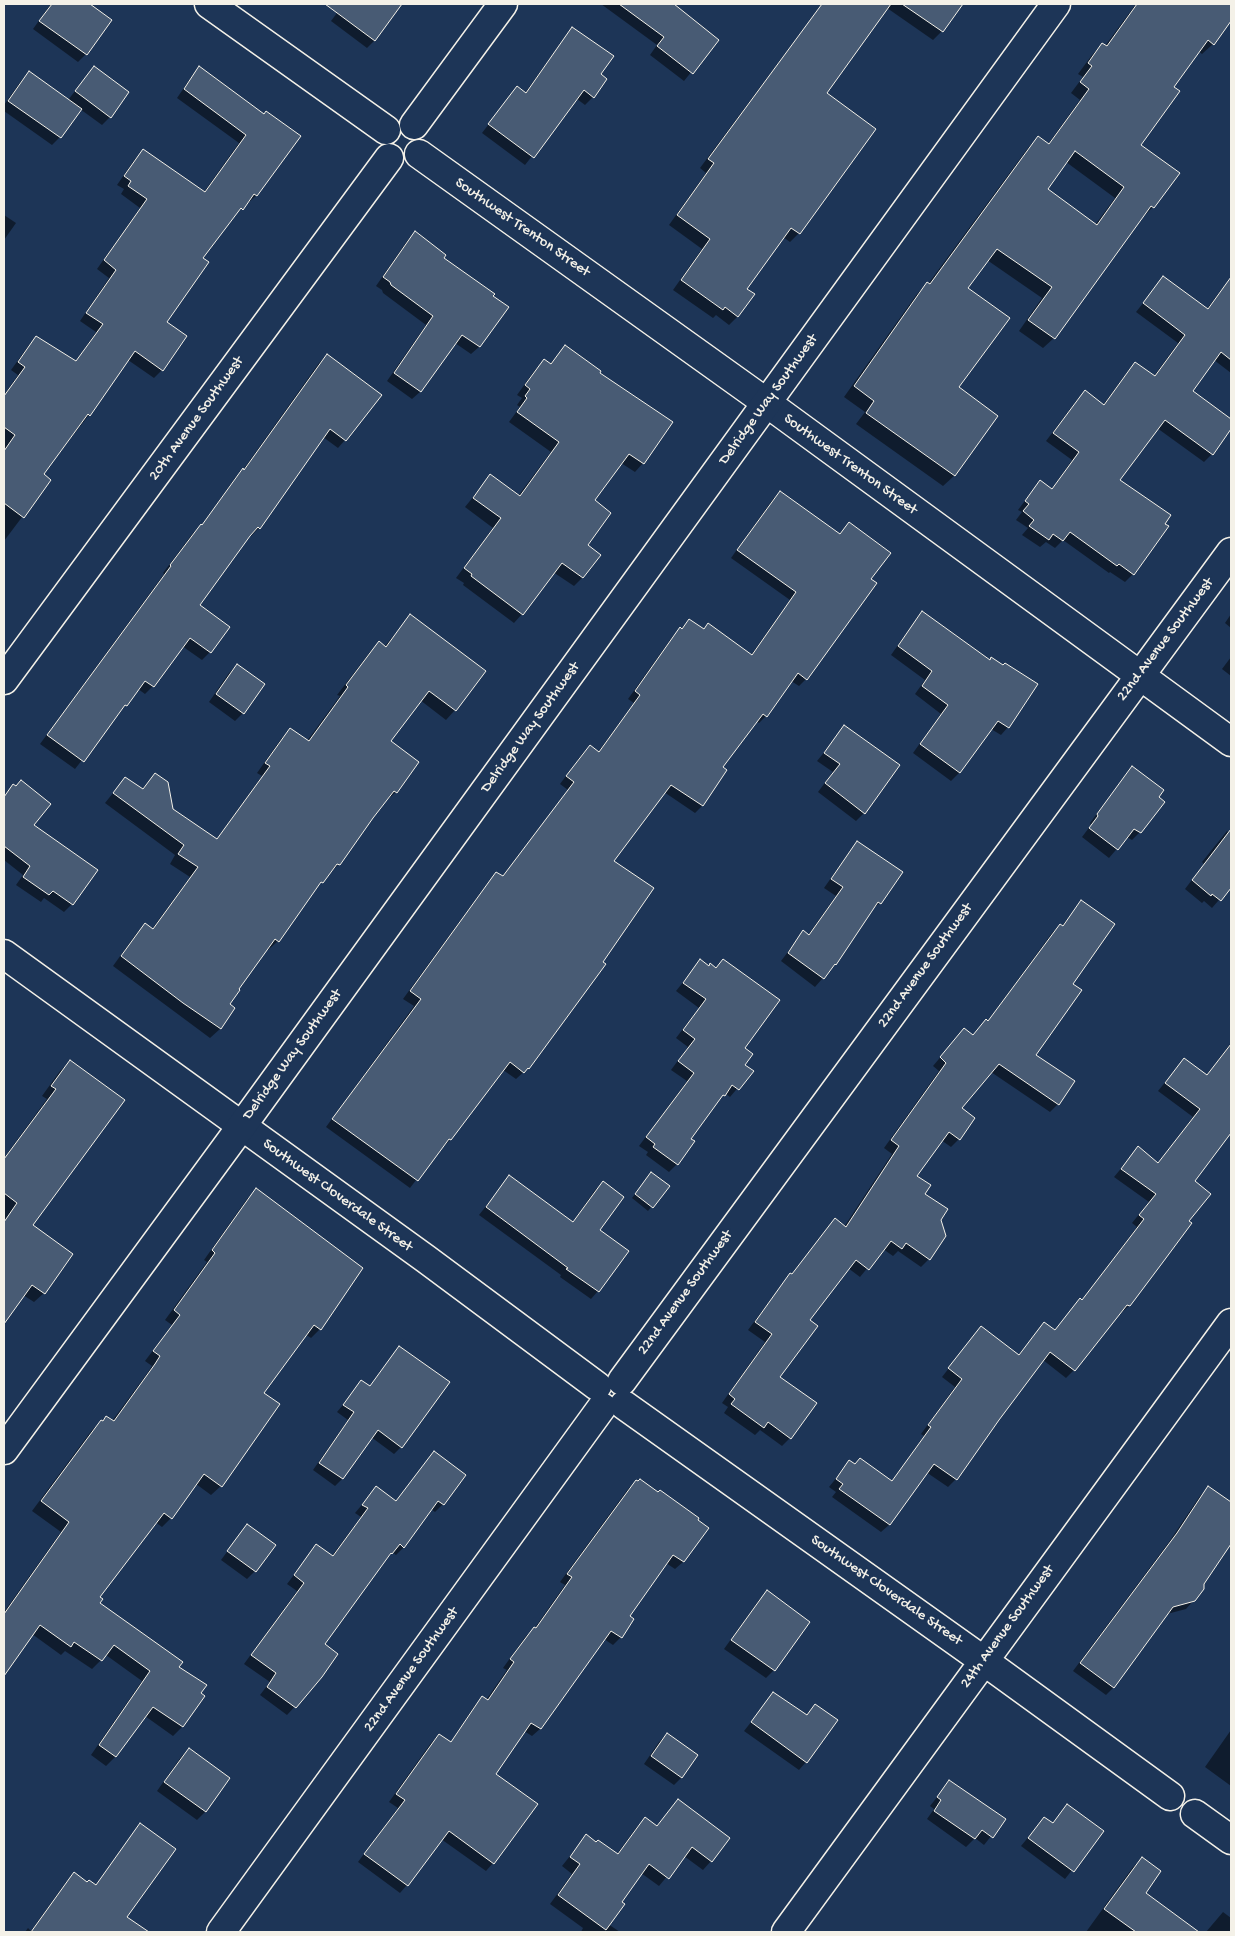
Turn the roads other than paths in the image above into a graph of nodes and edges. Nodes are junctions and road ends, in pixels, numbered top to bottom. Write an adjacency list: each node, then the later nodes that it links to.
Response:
1 (209, 4): 5 (street)
2 (503, 4): 4 (street)
3 (1056, 4): 8 (street, Delridge Way Southwest)
4 (414, 125): 5 (street); 6 (street)
5 (386, 130): 7 (street)
6 (419, 154): 7 (street); 8 (street, Southwest Trenton Street)
7 (389, 158): 11 (street, 20th Avenue Southwest)
8 (767, 403): 10 (street, Southwest Trenton Street); 14 (street, Delridge Way Southwest)
9 (1231, 552): 10 (street, 22nd Avenue Southwest)
10 (1140, 676): 12 (street, Southwest Trenton Street); 16 (street, 22nd Avenue Southwest)
11 (4, 680)
12 (1231, 742)
13 (4, 954): 14 (street, Southwest Cloverdale Street)
14 (242, 1127): 16 (street, Southwest Cloverdale Street); 17 (street, Delridge Way Southwest)
15 (1231, 1323): 18 (street, 24th Avenue Southwest)
16 (611, 1395): 18 (street, Southwest Cloverdale Street); 22 (street, 22nd Avenue Southwest)
17 (4, 1450)
18 (984, 1661): 19 (street, Southwest Cloverdale Street); 23 (street, 24th Avenue Southwest)
19 (1170, 1796)
20 (1195, 1814): 21 (street)
21 (1231, 1840)
22 (221, 1932)
23 (786, 1932)

